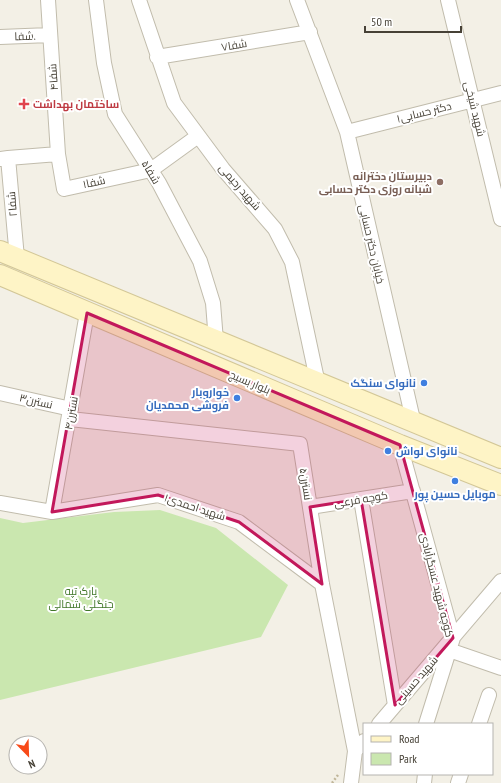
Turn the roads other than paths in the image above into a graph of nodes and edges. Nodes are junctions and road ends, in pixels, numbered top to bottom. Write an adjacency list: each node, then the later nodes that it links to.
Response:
1 (48, 0): 7 (street, شفا۴)
2 (96, 0): 16 (street, شفا۵)
3 (139, 0): 9 (street, شهید رحیمی)
4 (297, 0): 6 (street, خیابان دکتر حسابی)
5 (448, 0): 11 (street, شهید شیخی)
6 (310, 32): 9 (street, شفا۷); 12 (street, خیابان دکتر حسابی)
7 (50, 36): 8 (street, شفا.); 14 (street, شفا۴)
8 (0, 37)
9 (157, 57): 13 (street, شهید رحیمی)
10 (501, 93): 11 (street, دکتر حسابی۱)
11 (472, 100): 12 (street, دکتر حسابی۱); 17 (street, شهید شیخی)
12 (346, 132): 25 (street, خیابان دکتر حسابی)
13 (198, 136): 16 (street, شفا۱); 22 (street, شهید رحیمی)
14 (58, 154): 15 (street); 16 (street, شفا۱)
15 (4, 159): 18 (street, شفا۲)
16 (151, 170): 21 (street, شفا۵)
17 (501, 219)
18 (9, 254): 21 (main road)
19 (0, 275): 20 (main road, بلوار بسیج)
20 (87, 313): 24 (street, نسترن۴); 26 (main road, بلوار بسیج)
21 (216, 341): 22 (main road)
22 (318, 384): 25 (main road)
23 (0, 393): 24 (street, نسترن۳)
24 (70, 414): 32 (street, نسترن۵); 33 (street, نسترن۴)
25 (414, 424): 27 (main road)
26 (400, 445): 28 (main road, بلوار بسیج); 29 (street, کوچه شهید عسگرآبادی)
27 (501, 458)
28 (501, 485)
29 (413, 491): 30 (street, کوچه فرعی); 36 (street, کوچه شهید عسگرآبادی)
30 (361, 499): 32 (street, کوچه فرعی); 39 (street)
31 (0, 503): 33 (street, شهید احمدی۱)
32 (310, 507): 35 (street, نسترن۵)
33 (52, 512): 35 (street, شهید احمدی۱)
34 (501, 581): 36 (street, شهید حسینی)
35 (322, 584): 43 (street, نسترن۵)
36 (451, 644): 37 (street); 39 (street, شهید حسینی); 41 (street, کوچه شهید عسگرآبادی)
37 (501, 668)
38 (489, 695): 42 (street)
39 (395, 705): 40 (street, شهید حسینی)
40 (380, 723)
41 (426, 723)
42 (479, 723)
43 (360, 746): 44 (street)
44 (351, 783)

